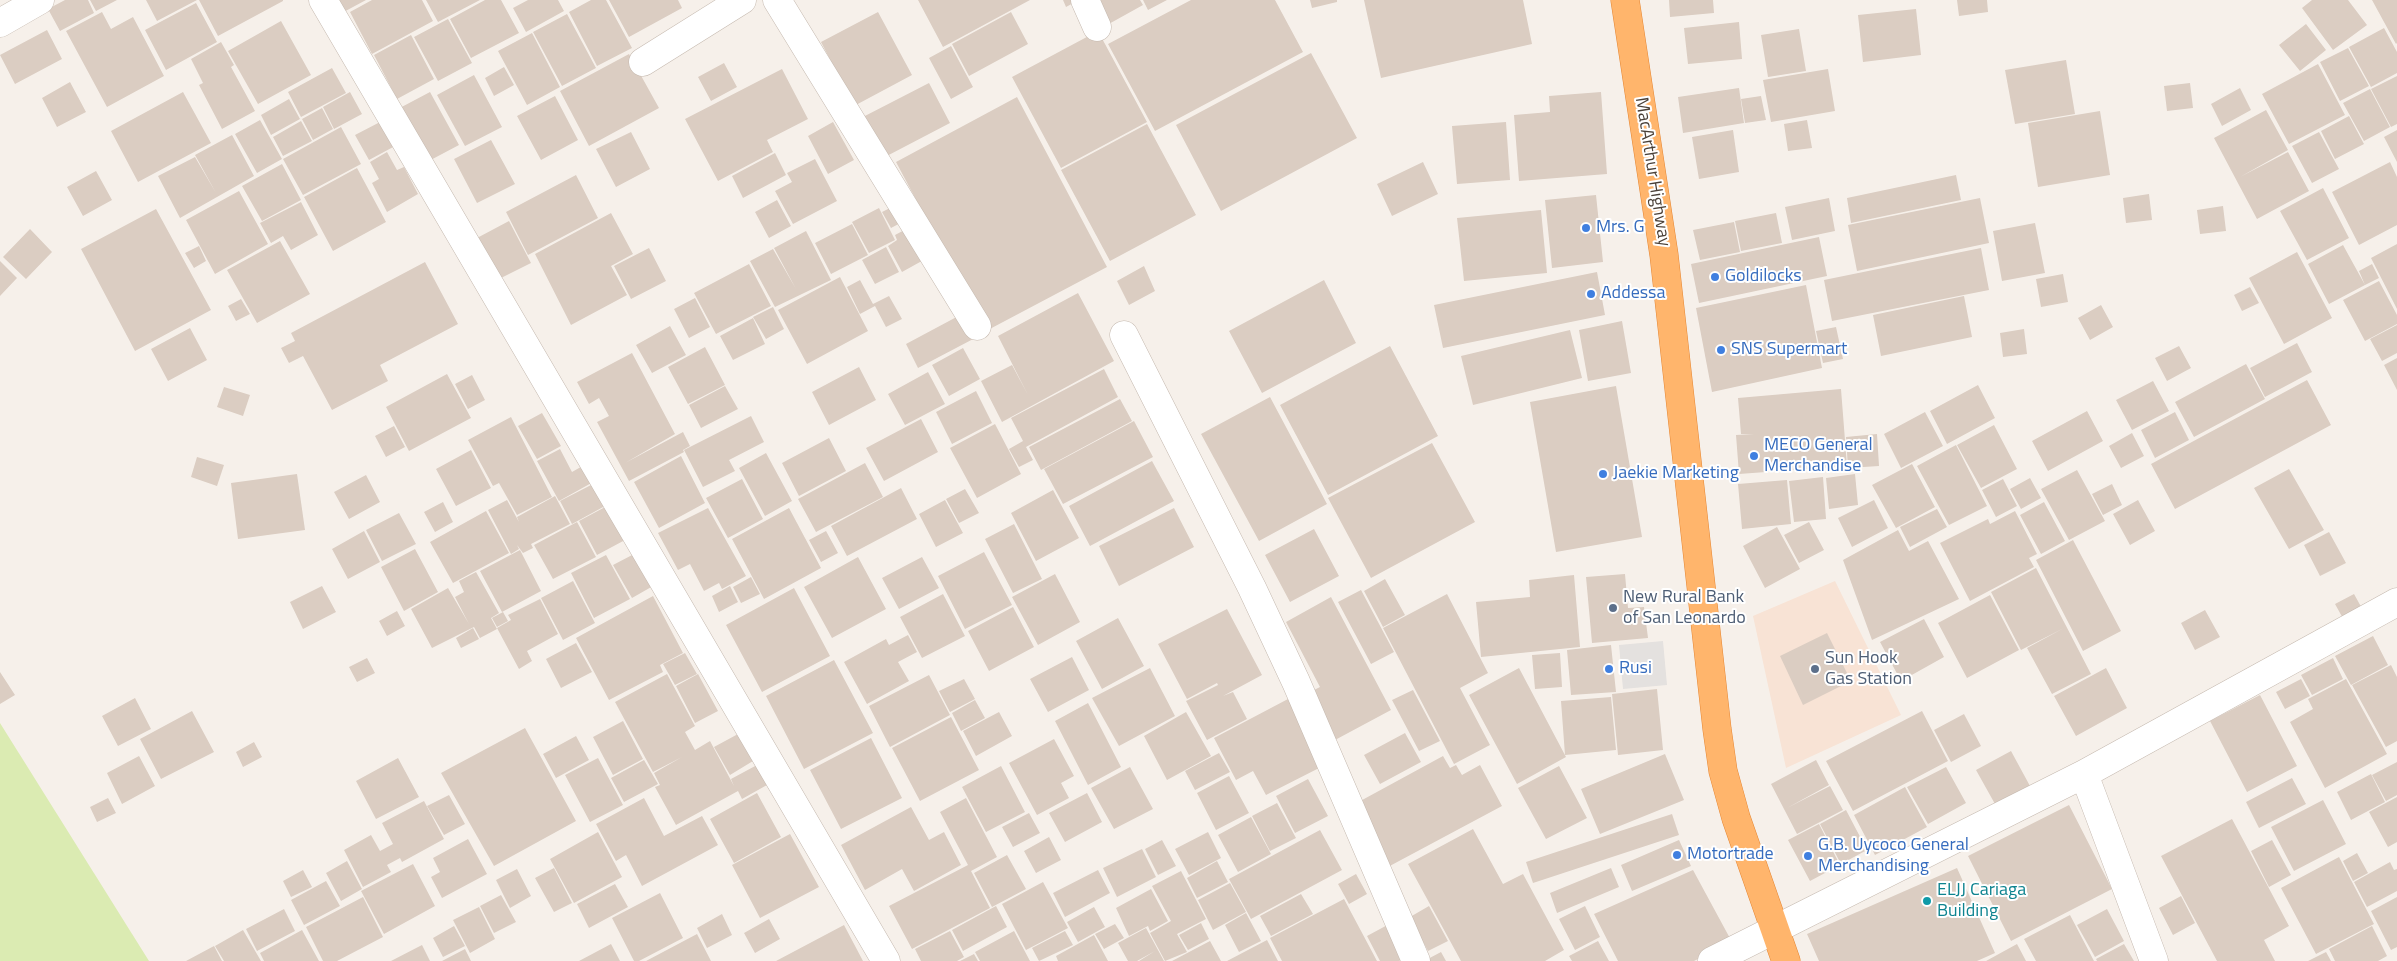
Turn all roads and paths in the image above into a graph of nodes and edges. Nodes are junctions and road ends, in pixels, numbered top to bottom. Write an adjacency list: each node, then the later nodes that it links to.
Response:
1 (40, 0): 7 (street)
2 (323, 0): 15 (street)
3 (742, 0): 9 (street)
4 (777, 0): 10 (street)
5 (1086, 0): 8 (street)
6 (1625, 0): 14 (highway, MacArthur Highway)
7 (0, 23)
8 (1097, 27)
9 (643, 62)
10 (977, 326)
11 (1124, 336): 16 (street)
12 (2397, 602): 13 (street)
13 (2084, 774): 14 (street); 19 (street)
14 (1776, 930): 17 (street); 18 (highway, MacArthur Highway)
15 (886, 961)
16 (1416, 961)
17 (1712, 961)
18 (1786, 961)
19 (2154, 961)

